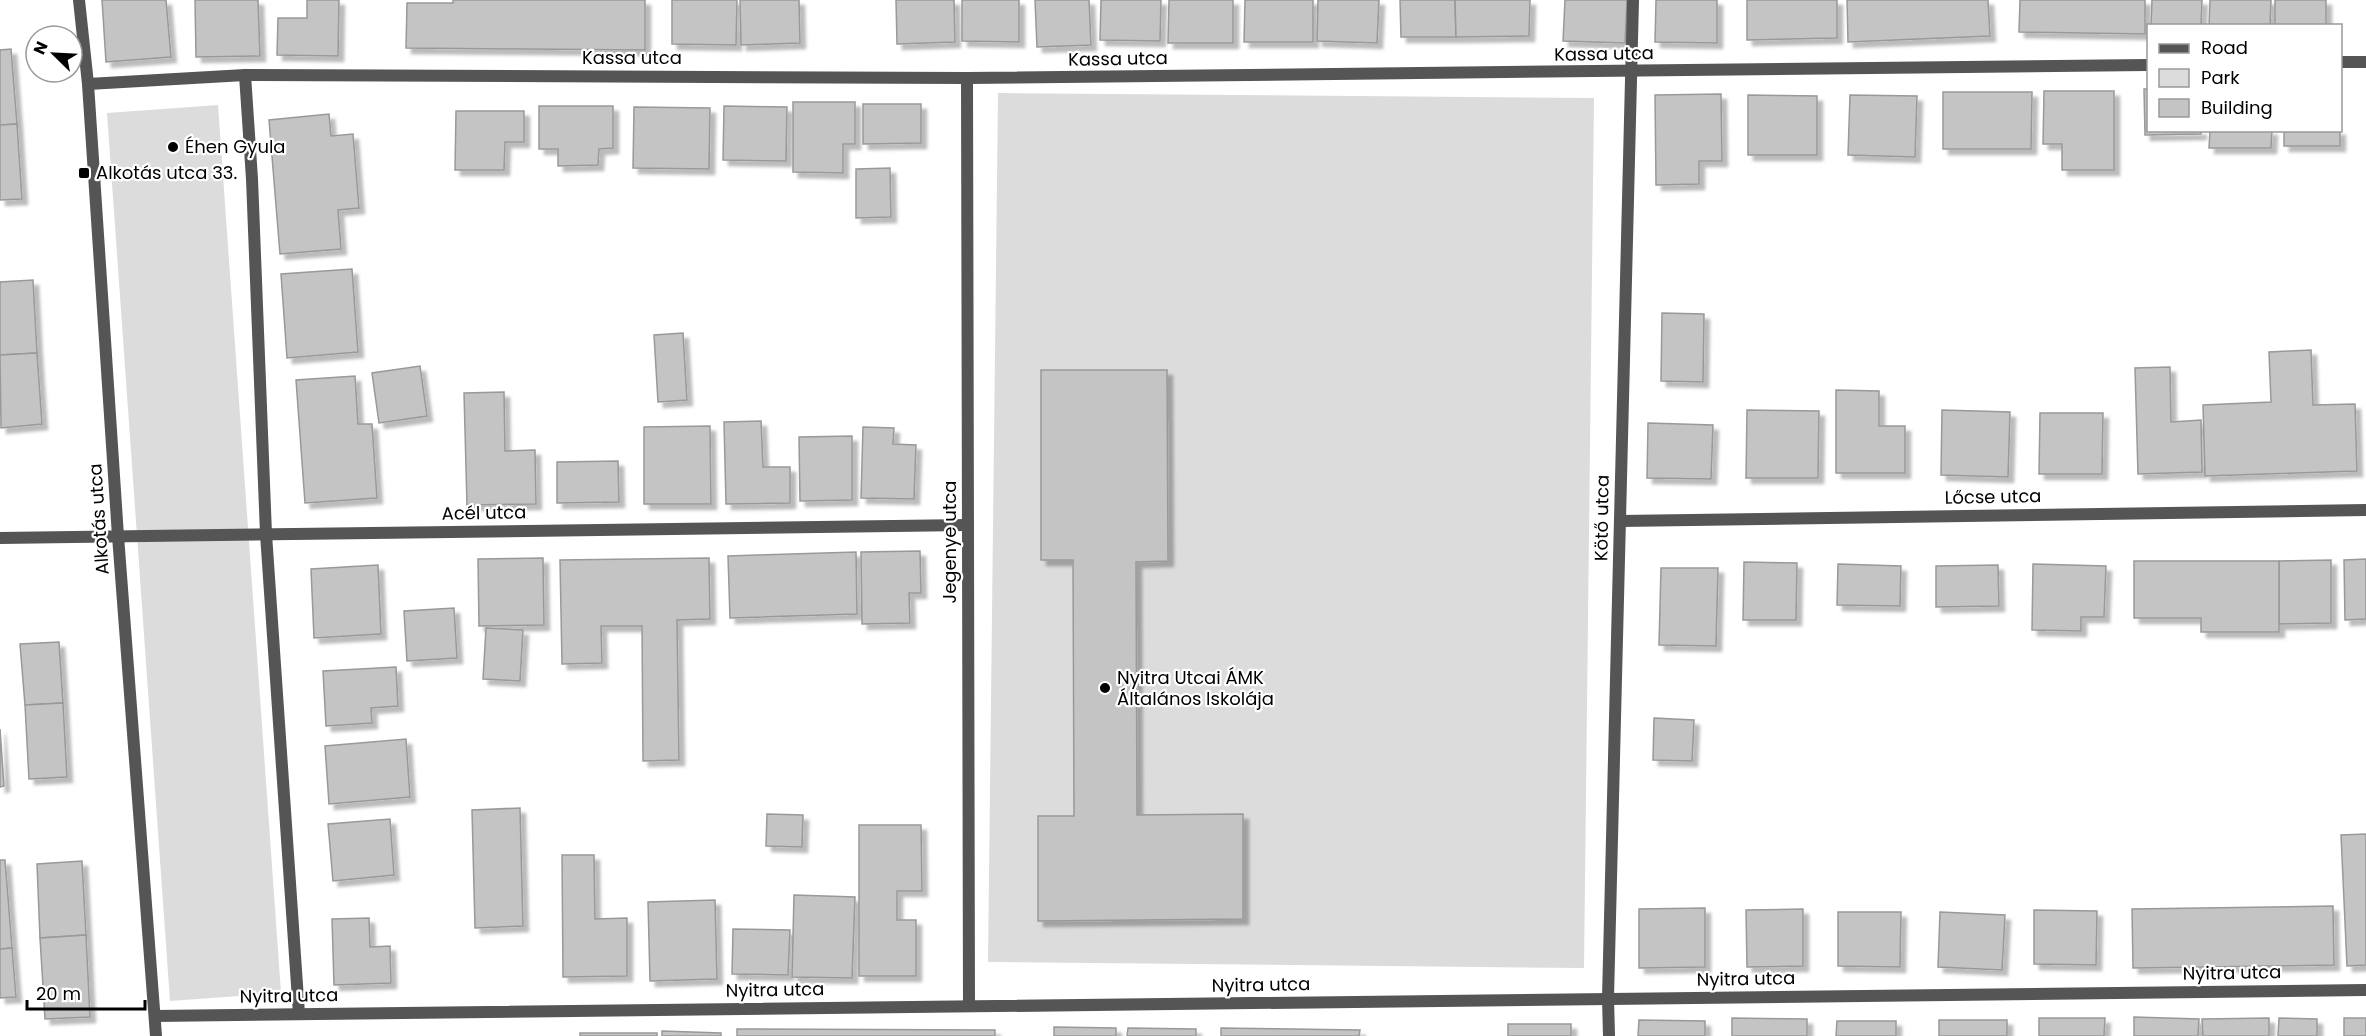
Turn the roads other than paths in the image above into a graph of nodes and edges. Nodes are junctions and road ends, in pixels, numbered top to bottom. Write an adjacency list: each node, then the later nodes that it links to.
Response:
1 (79, 0): 9 (street, Alkotás utca)
2 (1633, 0): 6 (street, Kötő utca)
3 (2342, 62): 4 (street)
4 (2366, 62)
5 (2147, 65): 6 (street, Kassa utca)
6 (1631, 72): 8 (street, Kassa utca); 11 (street, Kötő utca)
7 (245, 75): 8 (street, Kassa utca); 9 (street, Kassa utca); 13 (street)
8 (967, 78): 12 (street, Jegenye utca)
9 (88, 84): 14 (street, Alkotás utca)
10 (2366, 510): 11 (street, Lőcse utca)
11 (1620, 521): 17 (street, Kötő utca)
12 (968, 525): 13 (street, Acél utca); 18 (street, Jegenye utca)
13 (266, 534): 14 (street, Acél utca); 19 (street)
14 (118, 536): 15 (street, Acél utca); 20 (street, Alkotás utca)
15 (0, 538)
16 (2366, 990): 17 (street, Nyitra utca)
17 (1608, 998): 18 (street, Nyitra utca); 22 (street, Kötő utca)
18 (969, 1006): 19 (street, Nyitra utca)
19 (299, 1014): 20 (street, Nyitra utca)
20 (155, 1016): 21 (street, Alkotás utca)
21 (156, 1036)
22 (1610, 1036)

